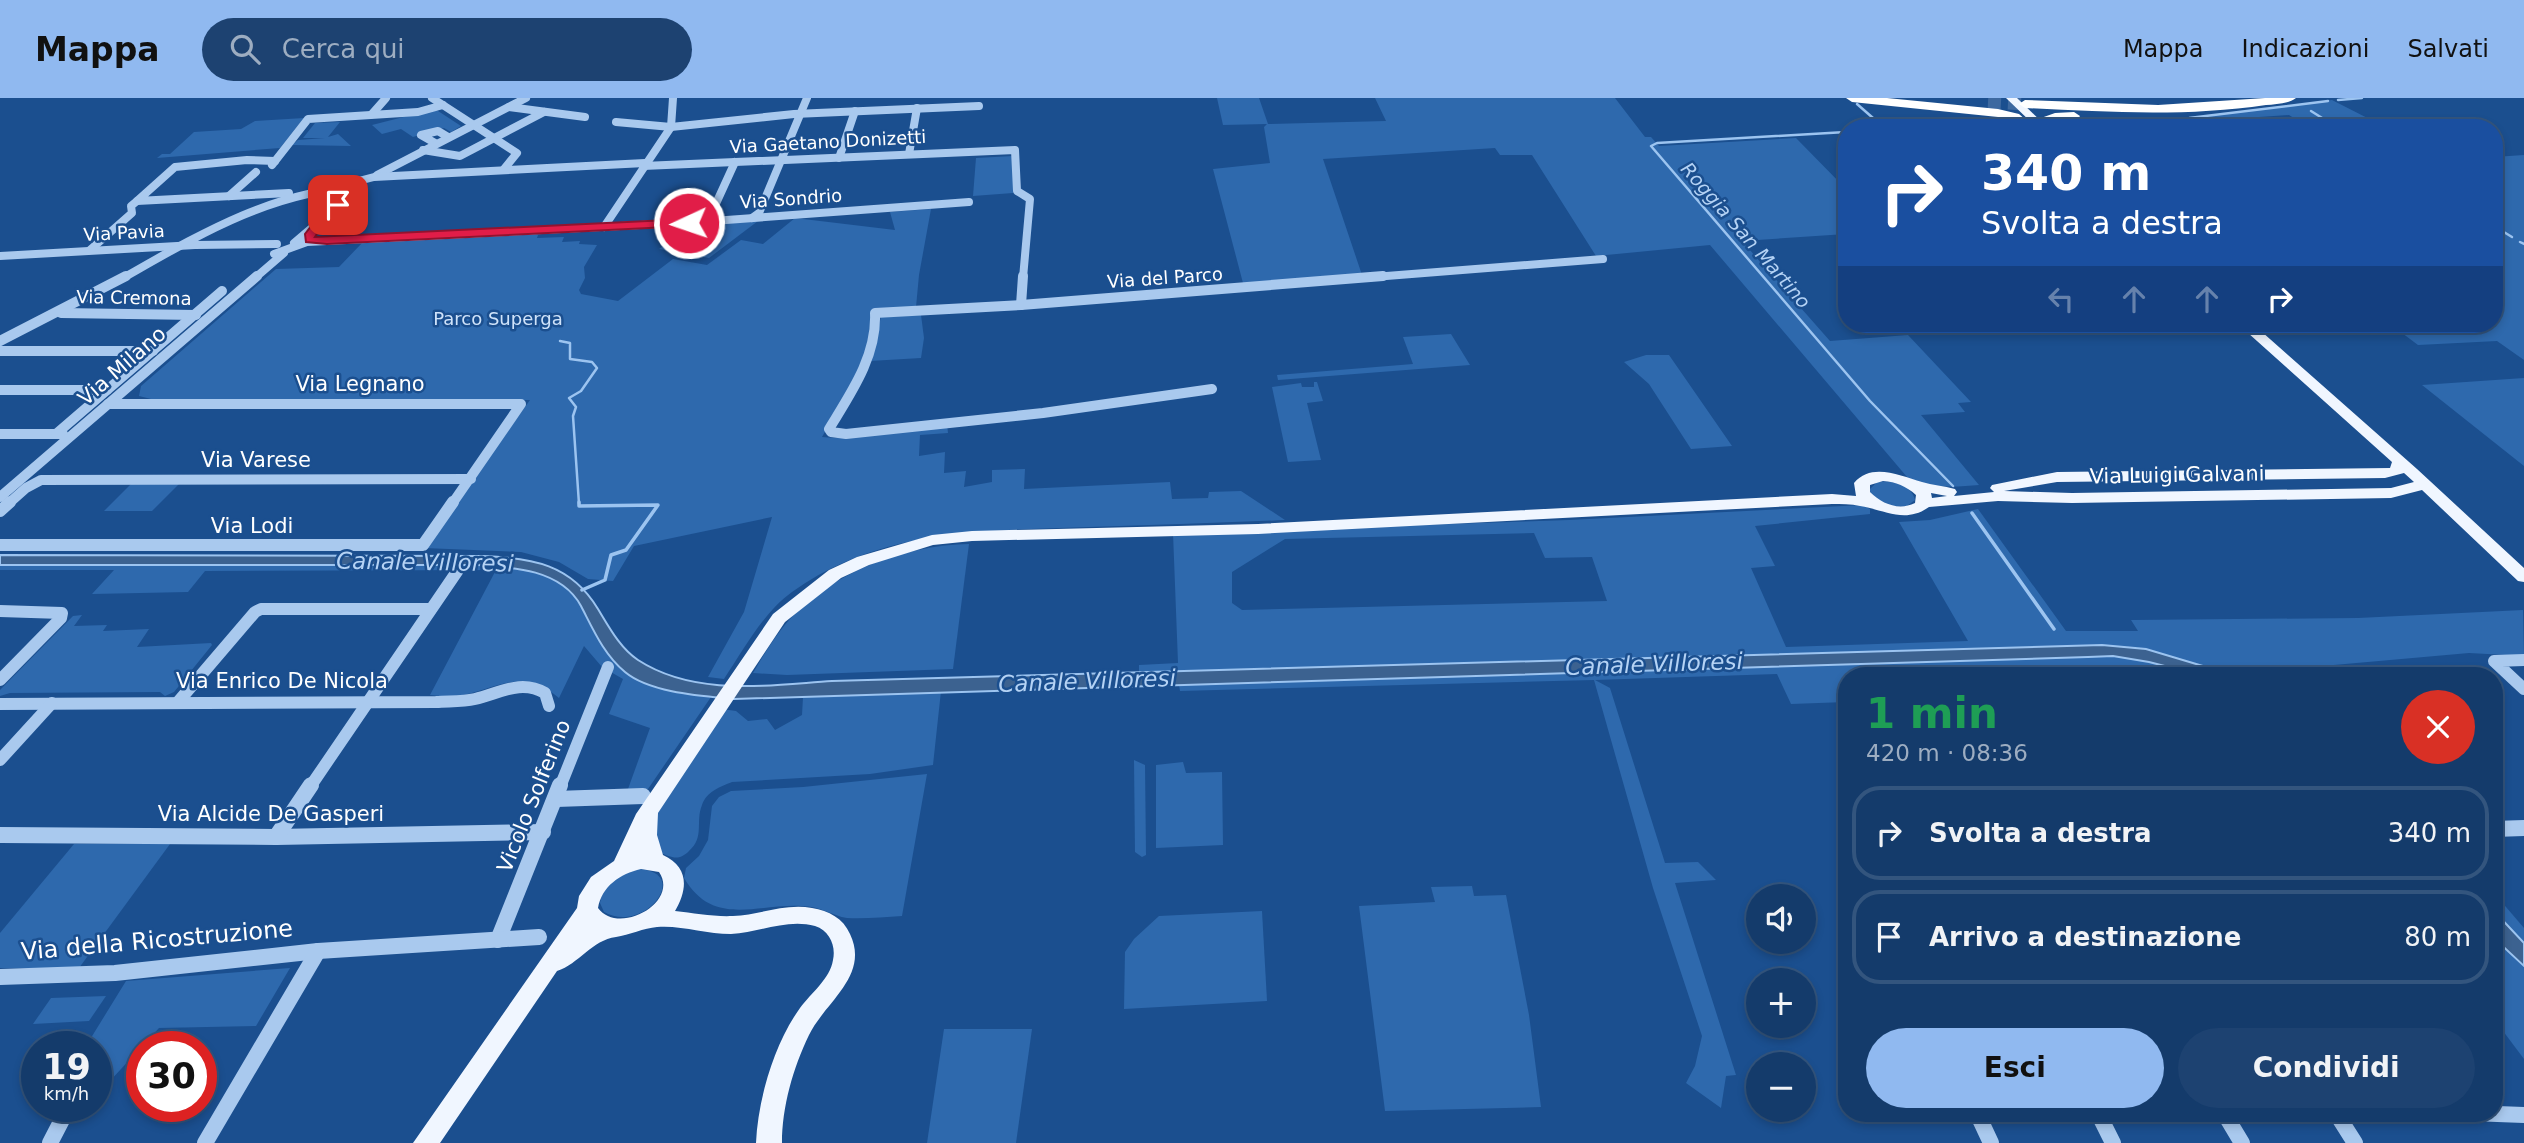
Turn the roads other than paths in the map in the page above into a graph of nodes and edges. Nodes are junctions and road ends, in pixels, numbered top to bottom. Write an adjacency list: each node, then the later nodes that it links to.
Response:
1 (386, 98): 23 (street)
2 (432, 98): 15 (street)
3 (526, 98): 17 (street)
4 (673, 98): 31 (street)
5 (807, 98): 22 (street)
6 (901, 98): 18 (street)
7 (1852, 98): 25 (highway)
8 (1925, 98): 11 (highway)
9 (2090, 98): 12 (highway)
10 (2290, 98): 13 (highway)
11 (1988, 99): 26 (main road)
12 (2020, 100): 13 (highway); 27 (main road)
13 (2266, 100): 28 (highway)
14 (939, 102): 16 (street); 19 (street)
15 (443, 105): 23 (street); 30 (street)
16 (979, 106)
17 (509, 107): 21 (street); 30 (street)
18 (898, 108): 19 (street); 20 (street)
19 (918, 108): 36 (street)
20 (855, 111): 22 (street); 38 (street)
21 (544, 112): 24 (street); 33 (street)
22 (800, 113): 31 (street); 39 (street)
23 (372, 114): 49 (street)
24 (585, 117)
25 (2019, 119)
26 (2021, 119)
27 (2025, 119)
28 (2050, 119)
29 (617, 122): 31 (street)
30 (474, 124): 32 (street); 33 (street)
31 (671, 127): 41 (street)
32 (448, 137): 34 (street); 34 (street)
33 (496, 137): 37 (street); 42 (street)
34 (435, 143): 35 (street)
35 (422, 150): 37 (street); 44 (street)
36 (909, 155): 38 (street, Via Gaetano Donizetti); 64 (street, Via Gaetano Donizetti)
37 (460, 156)
38 (839, 158): 39 (street, Via Gaetano Donizetti)
39 (781, 160): 40 (street, Via Gaetano Donizetti); 52 (street)
40 (735, 162): 41 (street, Via Gaetano Donizetti); 53 (street)
41 (644, 165): 42 (street, Via Gaetano Donizetti); 54 (street)
42 (504, 169): 44 (street, Via Gaetano Donizetti)
43 (256, 172): 48 (street)
44 (374, 177): 45 (street); 46 (street)
45 (337, 187): 46 (street); 47 (street)
46 (359, 187): 51 (street)
47 (312, 193): 48 (street); 56 (street)
48 (229, 196): 49 (street)
49 (136, 201): 58 (street)
50 (969, 202): 52 (street, Via Sondrio)
51 (323, 218): 55 (street); 57 (street)
52 (748, 218): 53 (street, Via Sondrio)
53 (708, 221): 54 (street, Via Sondrio)
54 (604, 227): 55 (street, Via Sondrio)
55 (319, 241): 57 (street)
56 (180, 246): 57 (street, Via Pavia); 58 (street, Via Pavia); 65 (street)
57 (285, 247): 67 (street, Via Milano)
58 (90, 250): 59 (street, Via Pavia)
59 (40, 253): 60 (street, Via Pavia); 62 (street)
60 (0, 256)
61 (1603, 258): 64 (street, Via del Parco)
62 (27, 265)
63 (222, 291): 66 (street, Via Milano)
64 (1021, 305): 73 (street, Via del Parco)
65 (57, 313): 66 (street, Via Cremona); 70 (street)
66 (196, 314): 67 (street, Via Cremona); 72 (street, Via Milano)
67 (211, 315): 76 (street, Via Milano)
68 (2254, 333): 80 (main road)
69 (2266, 333): 80 (main road)
70 (0, 341)
71 (0, 351): 72 (street)
72 (153, 351): 75 (street, Via Milano)
73 (1212, 389)
74 (0, 390): 75 (street)
75 (107, 390): 78 (street, Via Milano)
76 (108, 404): 79 (street, Via Milano); 82 (street, Via Legnano)
77 (0, 434): 78 (street)
78 (56, 434): 79 (street)
79 (73, 434): 84 (street, Via Milano)
80 (2402, 460): 81 (main road); 85 (main road); 95 (main road)
81 (2385, 473): 85 (main road, Via Luigi Galvani); 89 (main road, Via Luigi Galvani)
82 (471, 479): 96 (street, Via Varese); 97 (street, Via Lodi)
83 (0, 480): 84 (street)
84 (19, 481): 90 (street, Via Milano)
85 (2424, 483): 88 (main road, Via Luigi Galvani); 92 (main road); 95 (main road)
86 (1915, 485): 87 (main road); 89 (main road); 93 (main road)
87 (1861, 486): 91 (main road); 94 (main road)
88 (2398, 492): 89 (main road, Via Luigi Galvani); 92 (main road, Via Luigi Galvani)
89 (1955, 495): 93 (main road)
90 (0, 497)
91 (1832, 499): 94 (main road); 116 (main road)
92 (2443, 502): 100 (main road)
93 (1925, 503): 94 (main road)
94 (1878, 506)
95 (2460, 508): 98 (main road)
96 (0, 511)
97 (0, 545)
98 (2524, 565)
99 (458, 570): 101 (street)
100 (2524, 577)
101 (431, 609): 109 (street); 111 (street)
102 (0, 611): 107 (street)
103 (2524, 660): 105 (street)
104 (608, 667): 115 (street, Vicolo Solferino)
105 (2500, 667)
106 (2503, 669): 108 (street)
107 (0, 680)
108 (2524, 689)
109 (178, 702): 110 (street, Via Enrico De Nicola); 111 (street, Via Enrico De Nicola)
110 (52, 703): 112 (street, Via Enrico De Nicola); 114 (street)
111 (366, 703): 113 (street, Via Enrico De Nicola); 121 (street)
112 (0, 704)
113 (549, 706)
114 (0, 760)
115 (556, 799): 116 (street); 119 (street, Vicolo Solferino)
116 (648, 801): 122 (main road); 123 (main road)
117 (2524, 828): 118 (street)
118 (2503, 829)
119 (543, 832): 121 (street, Via Alcide De Gasperi); 130 (street, Vicolo Solferino)
120 (0, 835): 121 (street, Via Alcide De Gasperi)
121 (276, 837)
122 (654, 862): 123 (main road); 124 (main road)
123 (623, 865): 125 (main road)
124 (674, 892): 126 (main road); 127 (main road)
125 (587, 910): 128 (main road); 133 (main road)
126 (652, 918): 127 (main road); 128 (main road)
127 (697, 921): 144 (main road)
128 (612, 928): 133 (main road)
129 (539, 937): 130 (street, Via della Ricostruzione)
130 (498, 940): 131 (street, Via della Ricostruzione)
131 (318, 951): 132 (street, Via della Ricostruzione); 142 (street, Via della Ricostruzione)
132 (0, 977)
133 (526, 995): 143 (main road)
134 (2503, 1114): 135 (street)
135 (2524, 1115)
136 (61, 1122): 141 (street)
137 (1981, 1122): 145 (street)
138 (2102, 1122): 146 (street)
139 (2229, 1122): 147 (street)
140 (2342, 1122): 148 (street)
141 (50, 1143)
142 (205, 1143)
143 (426, 1143)
144 (769, 1143)
145 (1991, 1143)
146 (2113, 1143)
147 (2242, 1143)
148 (2355, 1143)

